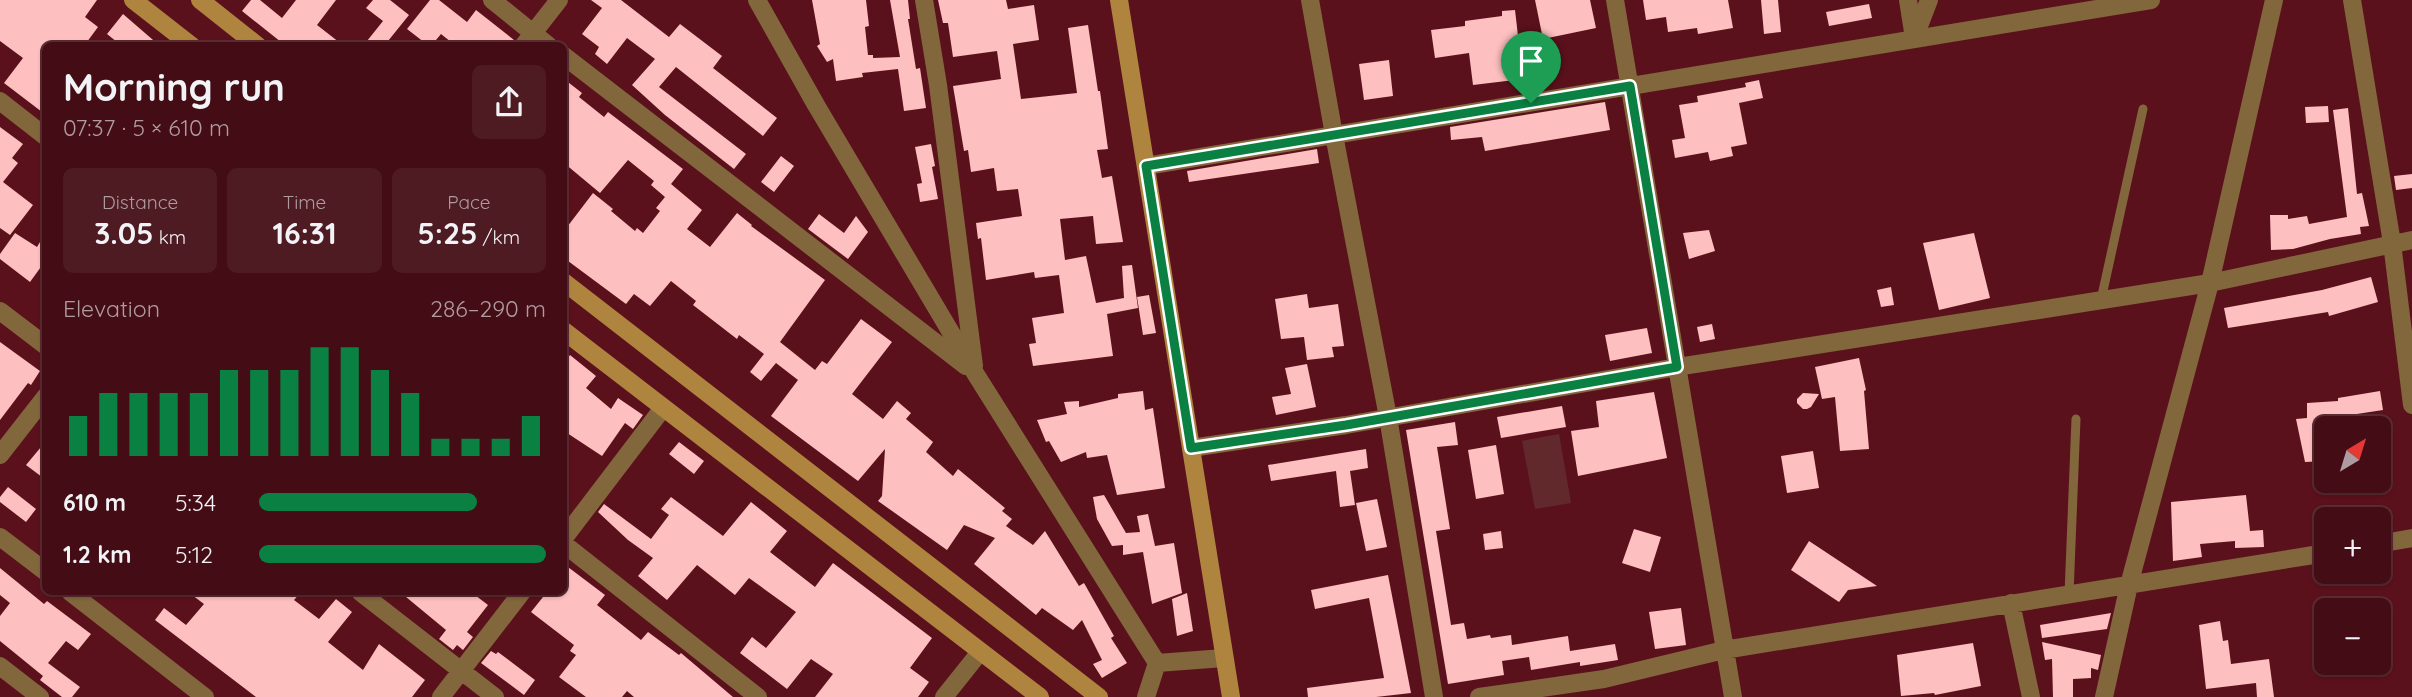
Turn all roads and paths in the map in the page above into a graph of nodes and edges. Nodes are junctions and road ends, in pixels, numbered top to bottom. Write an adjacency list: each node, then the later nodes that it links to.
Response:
1 (133, 0): 17 (main road)
2 (200, 0): 18 (main road)
3 (492, 0): 15 (street)
4 (559, 0): 15 (street)
5 (757, 0): 35 (street)
6 (924, 0): 35 (street)
7 (1119, 0): 25 (main road)
8 (1310, 0): 24 (street)
9 (1615, 0): 20 (street)
10 (1908, 0): 16 (street)
11 (1929, 0): 16 (street)
12 (2151, 0): 16 (street)
13 (2274, 0): 28 (street)
14 (2352, 0): 27 (street)
15 (528, 39)
16 (1914, 39): 20 (street)
17 (187, 42)
18 (253, 42)
19 (567, 58): 35 (street)
20 (1630, 86): 24 (street); 34 (street)
21 (0, 101): 23 (street)
22 (2143, 109): 30 (lane)
23 (42, 134)
24 (1334, 135): 25 (street); 39 (street)
25 (1146, 166): 41 (main road)
26 (2412, 240): 27 (street)
27 (2392, 243): 28 (street); 37 (street)
28 (2210, 283): 30 (street); 50 (street)
29 (567, 284): 69 (main road)
30 (2101, 300): 34 (street)
31 (0, 311): 33 (street)
32 (567, 333): 38 (main road)
33 (42, 343)
34 (1677, 367): 39 (street); 56 (street)
35 (975, 373): 59 (street)
36 (42, 401): 42 (street)
37 (2412, 405)
38 (663, 408): 43 (street); 57 (main road)
39 (1388, 417): 41 (street); 72 (street)
40 (2076, 419): 51 (lane)
41 (1191, 448): 58 (main road)
42 (0, 455)
43 (567, 534)
44 (0, 537): 49 (street)
45 (2412, 538): 46 (street)
46 (2391, 542)
47 (567, 546): 66 (street)
48 (2314, 554): 50 (street)
49 (42, 569)
50 (2129, 585): 51 (street); 76 (street)
51 (2069, 594): 55 (street)
52 (74, 595): 63 (street)
53 (364, 595): 61 (street)
54 (520, 595): 61 (street)
55 (2011, 603): 56 (street); 75 (street)
56 (1724, 650): 73 (street); 74 (street)
57 (980, 652): 67 (street); 68 (main road)
58 (1224, 658): 59 (street); 71 (main road)
59 (1157, 663): 70 (street)
60 (0, 666): 62 (street)
61 (461, 671): 64 (street); 65 (street)
62 (40, 697)
63 (205, 697)
64 (441, 697)
65 (495, 697)
66 (758, 697)
67 (944, 697)
68 (1040, 697)
69 (1099, 697)
70 (1146, 697)
71 (1231, 697)
72 (1434, 697)
73 (1479, 697)
74 (1734, 697)
75 (2031, 697)
76 (2104, 697)

